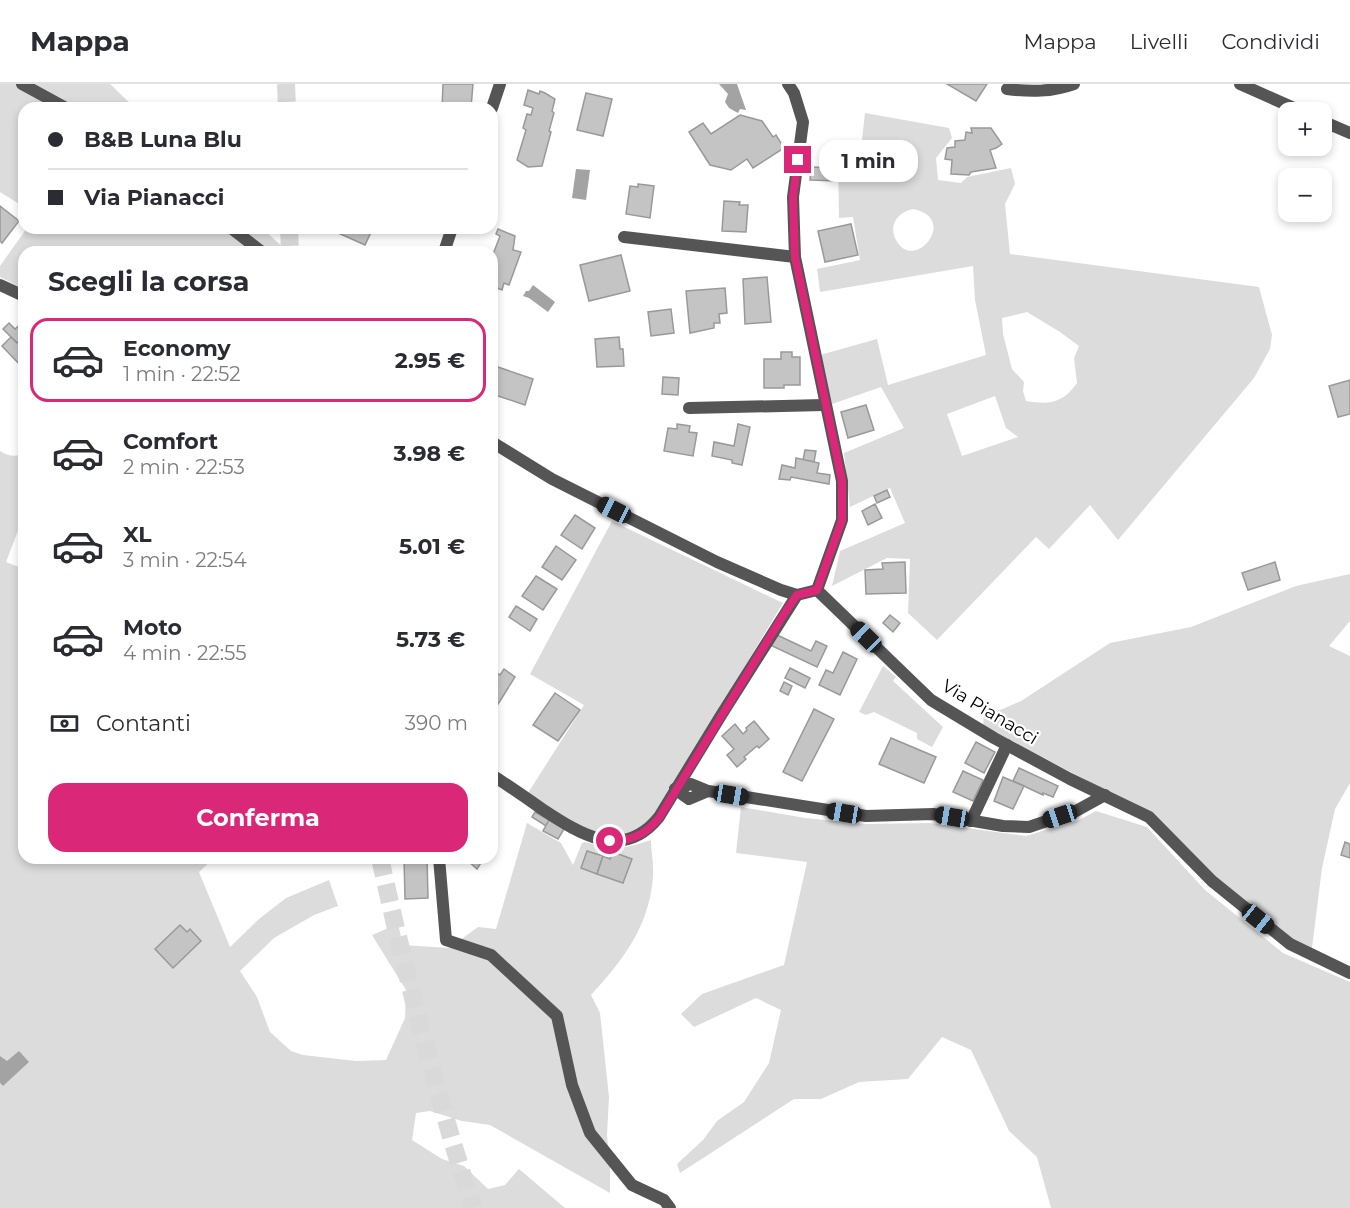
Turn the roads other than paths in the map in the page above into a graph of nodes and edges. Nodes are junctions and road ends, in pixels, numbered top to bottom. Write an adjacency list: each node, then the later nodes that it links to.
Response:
1 (22, 84): 7 (street)
2 (500, 84): 8 (street)
3 (1074, 84): 6 (street)
4 (1240, 84): 9 (street)
5 (793, 87): 15 (street)
6 (1007, 89)
7 (55, 102)
8 (494, 102)
9 (1281, 102)
10 (1332, 126): 11 (street)
11 (1350, 134)
12 (239, 234): 14 (street)
13 (624, 237): 15 (street)
14 (254, 246)
15 (795, 257): 18 (street)
16 (0, 285): 17 (street)
17 (18, 293)
18 (824, 405): 19 (street); 21 (street)
19 (688, 408)
20 (498, 446): 22 (street)
21 (817, 590): 22 (street); 23 (street, Via Pianacci)
22 (797, 595): 25 (street)
23 (1007, 745): 26 (street, Via Pianacci); 27 (street)
24 (498, 779): 25 (street)
25 (675, 789): 27 (street)
26 (1104, 795): 27 (street); 29 (street, Via Pianacci)
27 (970, 821)
28 (440, 864): 30 (street)
29 (1350, 973)
30 (670, 1208)

